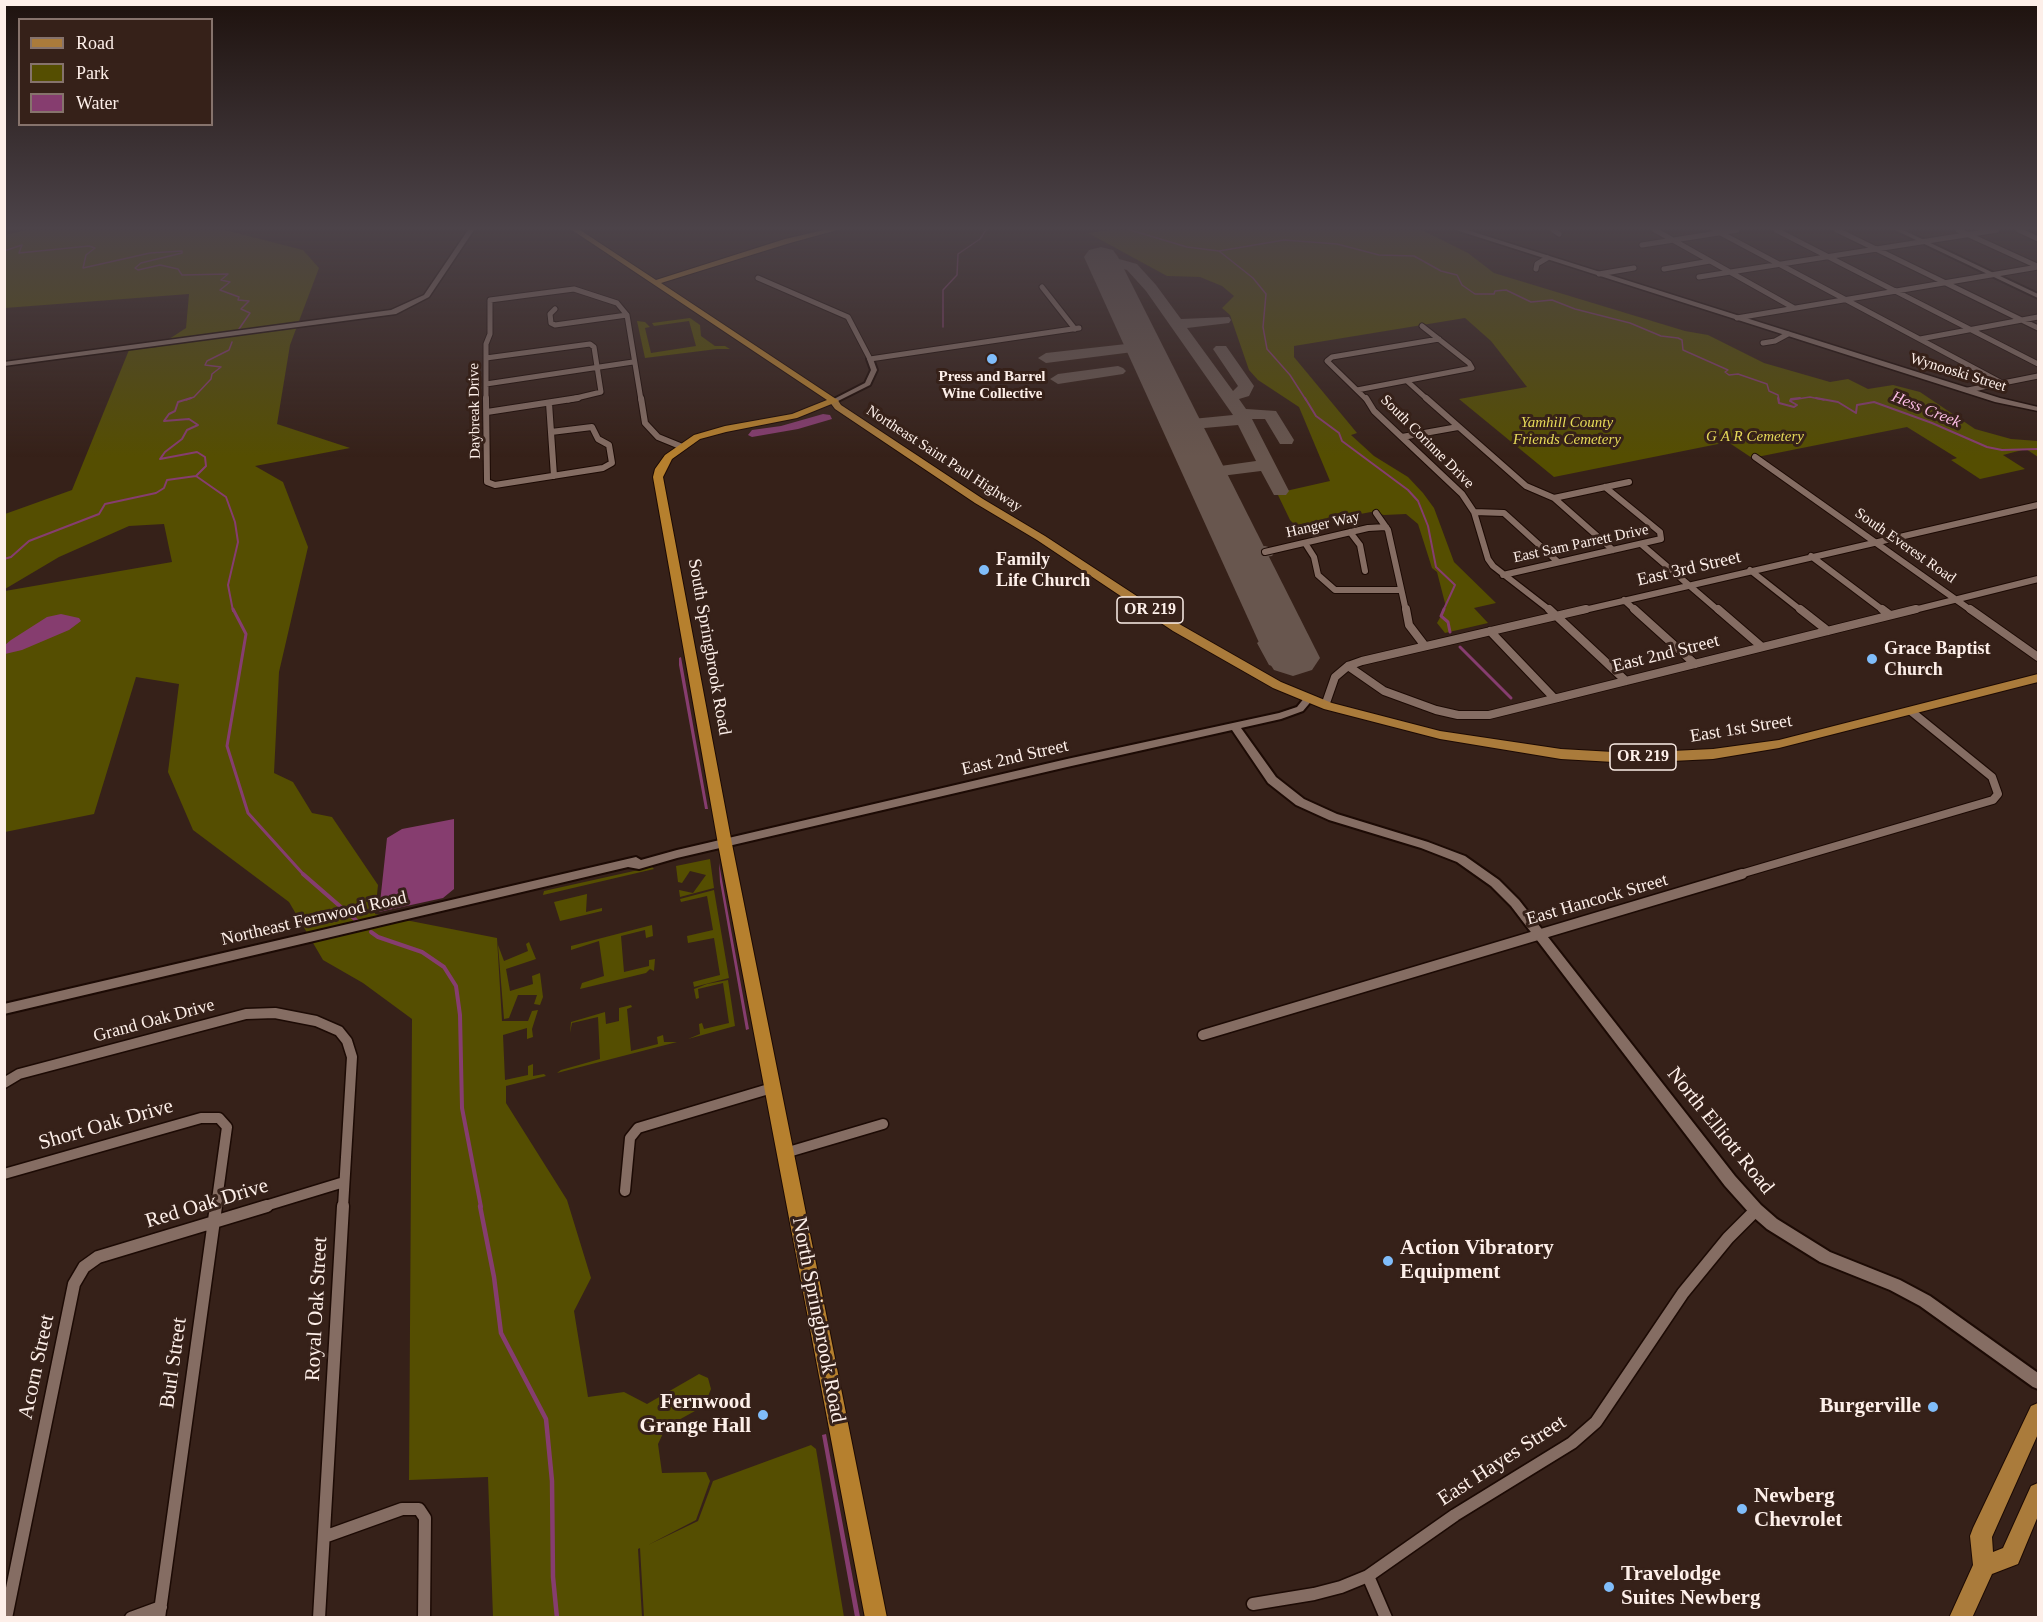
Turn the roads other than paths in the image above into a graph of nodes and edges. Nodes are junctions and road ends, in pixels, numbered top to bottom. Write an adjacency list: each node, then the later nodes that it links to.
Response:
1 (406, 306): 29 (main road)
2 (490, 306): 26 (street, Daybreak Drive)
3 (620, 306): 15 (street, Daybreak Drive)
4 (689, 306): 38 (highway, Northeast Saint Paul Highway / OR 219)
5 (822, 306): 27 (street)
6 (1058, 306): 27 (street)
7 (1698, 306): 17 (main road, Wynooski Street)
8 (1790, 306): 13 (street)
9 (1807, 306): 13 (street)
10 (1857, 306): 24 (street)
11 (1924, 306): 21 (street)
12 (1992, 306): 18 (street)
13 (1794, 308): 17 (street)
14 (555, 309): 15 (street)
15 (627, 315): 28 (street)
16 (2038, 317): 18 (street)
17 (1737, 318): 22 (main road, Wynooski Street)
18 (2022, 320): 20 (street); 21 (street)
19 (1422, 326): 23 (street)
20 (2038, 328)
21 (1971, 330): 24 (street); 30 (street)
22 (1788, 334): 25 (street); 37 (main road, Wynooski Street)
23 (1439, 339): 33 (street); 36 (street, South Corinne Drive)
24 (1919, 339): 34 (street)
25 (1763, 343)
26 (486, 358): 31 (street); 35 (street, Daybreak Drive)
27 (870, 359): 38 (street)
28 (633, 362): 31 (street); 45 (street)
29 (4, 364)
30 (2038, 364)
31 (596, 368): 35 (street); 39 (street)
32 (2038, 376): 34 (street)
33 (1407, 381): 36 (street); 42 (street)
34 (2002, 383): 37 (street)
35 (486, 384): 41 (street, Daybreak Drive)
36 (1357, 390): 44 (street, South Corinne Drive)
37 (1968, 390): 40 (main road, Wynooski Street)
38 (834, 401): 45 (highway, South Springbrook Road); 80 (main road, Northeast Saint Paul Highway / OR 219)
39 (549, 402): 41 (street); 43 (street)
40 (2038, 409)
41 (486, 412): 47 (street, Daybreak Drive)
42 (1458, 427): 44 (street); 50 (street)
43 (551, 432): 47 (street); 47 (street)
44 (1402, 437): 52 (street, South Corinne Drive)
45 (680, 446): 89 (highway, South Springbrook Road)
46 (1755, 457): 56 (street, South Everest Road)
47 (554, 476)
48 (1629, 482): 49 (street)
49 (1605, 487): 50 (street); 58 (street, East Sam Parrett Drive)
50 (1554, 498): 59 (street)
51 (2038, 505): 56 (street, East 3rd Street)
52 (1474, 512): 62 (street); 65 (street, South Corinne Drive)
53 (1376, 513): 54 (street)
54 (1386, 527): 55 (street, Hanger Way); 68 (street)
55 (1350, 532): 57 (street, Hanger Way); 64 (street)
56 (1875, 542): 61 (street, East 3rd Street); 69 (street, South Everest Road)
57 (1305, 543): 60 (street, Hanger Way); 68 (street)
58 (1641, 544): 59 (street, East Sam Parrett Drive); 67 (street)
59 (1613, 550): 62 (street, East Sam Parrett Drive)
60 (1265, 552)
61 (1812, 556): 63 (street, East 3rd Street); 72 (street)
62 (1558, 562): 65 (street, East Sam Parrett Drive)
63 (1750, 570): 67 (street, East 3rd Street); 74 (street)
64 (1365, 571)
65 (1503, 575): 71 (street, South Corinne Drive)
66 (2038, 579): 69 (street, East 2nd Street)
67 (1688, 585): 70 (street, East 3rd Street); 76 (street)
68 (1401, 590): 75 (street)
69 (1957, 599): 72 (street, East 2nd Street); 77 (street, South Everest Road)
70 (1624, 600): 71 (street, East 3rd Street); 78 (street)
71 (1557, 615): 73 (street, East 3rd Street); 82 (street, South Corinne Drive)
72 (1890, 615): 74 (street, East 2nd Street)
73 (1490, 631): 75 (street, East 3rd Street); 83 (street)
74 (1828, 631): 76 (street, East 2nd Street)
75 (1425, 646): 79 (street, East 3rd Street)
76 (1762, 647): 78 (street, East 2nd Street)
77 (2038, 657)
78 (1695, 664): 82 (street, East 2nd Street)
79 (1348, 666): 83 (street, East 2nd Street); 85 (street)
80 (1263, 676): 84 (main road, East 1st Street / OR 219); 85 (main road, East 1st Street / OR 219)
81 (2038, 678): 86 (main road, East 1st Street / OR 219)
82 (1626, 681): 83 (street, East 2nd Street)
83 (1554, 698)
84 (1308, 699): 87 (main road, East 1st Street / OR 219); 88 (street, East 2nd Street)
85 (1327, 700): 87 (main road, East 1st Street / OR 219)
86 (1912, 712): 87 (main road, East 1st Street / OR 219); 90 (street, East Hancock Street)
87 (1374, 717)
88 (1235, 727): 89 (street, East 2nd Street); 90 (street, North Elliott Road)
89 (725, 844): 91 (street, Northeast Fernwood Road); 93 (highway, South Springbrook Road)
90 (1539, 934): 94 (street, East Hancock Street); 103 (street, North Elliott Road)
91 (4, 1009)
92 (316, 1021): 95 (street, Grand Oak Drive); 101 (street, Royal Oak Street)
93 (759, 1022): 96 (highway, North Springbrook Road)
94 (1203, 1035)
95 (4, 1083)
96 (772, 1088): 99 (highway, North Springbrook Road); 102 (street)
97 (219, 1118): 100 (street, Short Oak Drive); 104 (street, Burl Street)
98 (883, 1124): 99 (street)
99 (785, 1153): 118 (highway, North Springbrook Road)
100 (4, 1174)
101 (344, 1182): 104 (street, Red Oak Drive); 109 (street, Royal Oak Street)
102 (625, 1191)
103 (1756, 1210): 106 (street, North Elliott Road); 111 (street, East Hayes Street)
104 (213, 1222): 105 (street, Red Oak Drive); 113 (street, Burl Street)
105 (84, 1267): 114 (street, Acorn Street)
106 (2038, 1382)
107 (2038, 1413): 110 (main road)
108 (2038, 1493): 110 (main road)
109 (324, 1537): 116 (street, Royal Oak Street); 117 (street)
110 (1984, 1566): 120 (main road)
111 (1368, 1576): 112 (street, East Hayes Street); 119 (street)
112 (1253, 1604)
113 (160, 1612): 115 (street)
114 (6, 1617)
115 (131, 1617)
116 (319, 1617)
117 (424, 1617)
118 (876, 1617)
119 (1386, 1617)
120 (1960, 1617)

